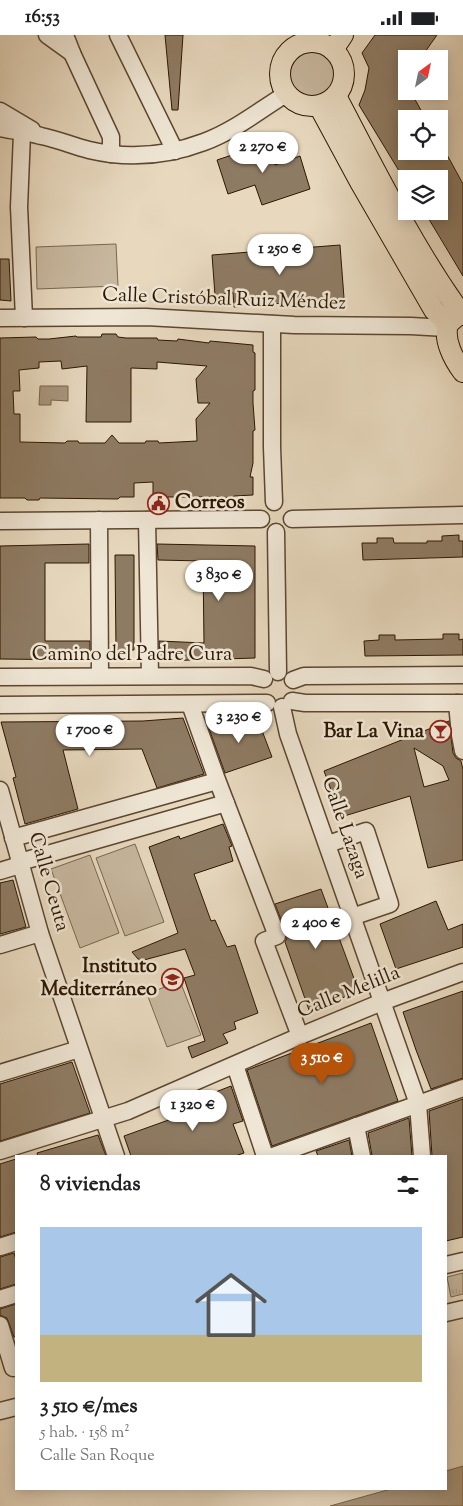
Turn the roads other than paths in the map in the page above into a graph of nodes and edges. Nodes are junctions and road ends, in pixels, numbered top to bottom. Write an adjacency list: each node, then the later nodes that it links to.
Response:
1 (47, 35): 7 (street)
2 (65, 35): 7 (street)
3 (118, 35): 16 (street)
4 (281, 35): 8 (main road)
5 (310, 39): 6 (main road); 8 (main road)
6 (338, 42): 10 (main road)
7 (72, 53): 17 (street)
8 (286, 55): 9 (main road)
9 (286, 94): 11 (main road); 16 (street)
10 (336, 96): 11 (main road); 20 (main road)
11 (319, 106): 20 (main road)
12 (0, 111): 15 (street)
13 (0, 128): 14 (street)
14 (22, 133): 15 (street); 19 (street)
15 (41, 135): 17 (street)
16 (176, 151): 17 (street)
17 (111, 154)
18 (0, 317): 19 (street, Calle Cristóbal Ruiz Méndez)
19 (24, 317): 21 (street, Calle Cristóbal Ruiz Méndez)
20 (455, 320): 21 (street, Calle Cristóbal Ruiz Méndez); 22 (main road)
21 (272, 324): 23 (street)
22 (463, 372)
23 (274, 502): 25 (street); 26 (street)
24 (463, 515): 26 (street)
25 (261, 519): 28 (street); 30 (street)
26 (292, 519): 30 (street)
27 (99, 520): 28 (street); 29 (street); 33 (street)
28 (147, 520): 34 (street)
29 (0, 521)
30 (276, 532): 31 (street)
31 (278, 672): 36 (street); 37 (street)
32 (463, 675): 37 (street)
33 (100, 676): 34 (street, Camino del Padre Cura); 35 (street, Camino del Padre Cura)
34 (150, 676): 36 (street, Camino del Padre Cura)
35 (0, 677)
36 (264, 679): 40 (street)
37 (293, 679): 40 (street)
38 (190, 703): 40 (street); 41 (street); 43 (street)
39 (460, 703): 40 (street); 42 (street)
40 (280, 704): 47 (street, Calle Lazaga)
41 (0, 705)
42 (463, 751)
43 (215, 775): 45 (street); 46 (street)
44 (0, 790): 46 (street, Calle Ceuta)
45 (226, 803): 48 (street); 55 (street)
46 (9, 844): 48 (street, Calle Ceuta)
47 (328, 844): 50 (street, Calle Lazaga); 50 (street)
48 (20, 863): 49 (street); 51 (street, Calle Ceuta)
49 (0, 871)
50 (352, 917): 54 (street, Calle Lazaga)
51 (40, 933): 52 (street); 56 (street, Calle Ceuta)
52 (0, 945)
53 (463, 972): 54 (street, Calle Melilla)
54 (382, 1002): 55 (street, Calle Melilla); 60 (street, Calle Lazaga)
55 (300, 1036): 57 (street, Calle Melilla)
56 (79, 1049): 58 (street); 61 (street, Calle Ceuta)
57 (234, 1065): 61 (street, Calle Melilla); 65 (street)
58 (0, 1073)
59 (463, 1088): 60 (street)
60 (418, 1104): 62 (street); 68 (street, Calle Lazaga)
61 (104, 1120): 63 (street, Calle Melilla); 64 (street, Calle Ceuta)
62 (356, 1127): 66 (street); 67 (street)
63 (0, 1151)
64 (116, 1155)
65 (265, 1155)
66 (276, 1155)
67 (362, 1155)
68 (422, 1155)
69 (15, 1242): 70 (street)
70 (0, 1247)
71 (463, 1261): 72 (street)
72 (447, 1265)
73 (15, 1294): 74 (street)
74 (0, 1299)
75 (463, 1309): 76 (street)
76 (447, 1313)
77 (0, 1325): 78 (street)
78 (10, 1369)
79 (15, 1407): 80 (street)
80 (0, 1411)

